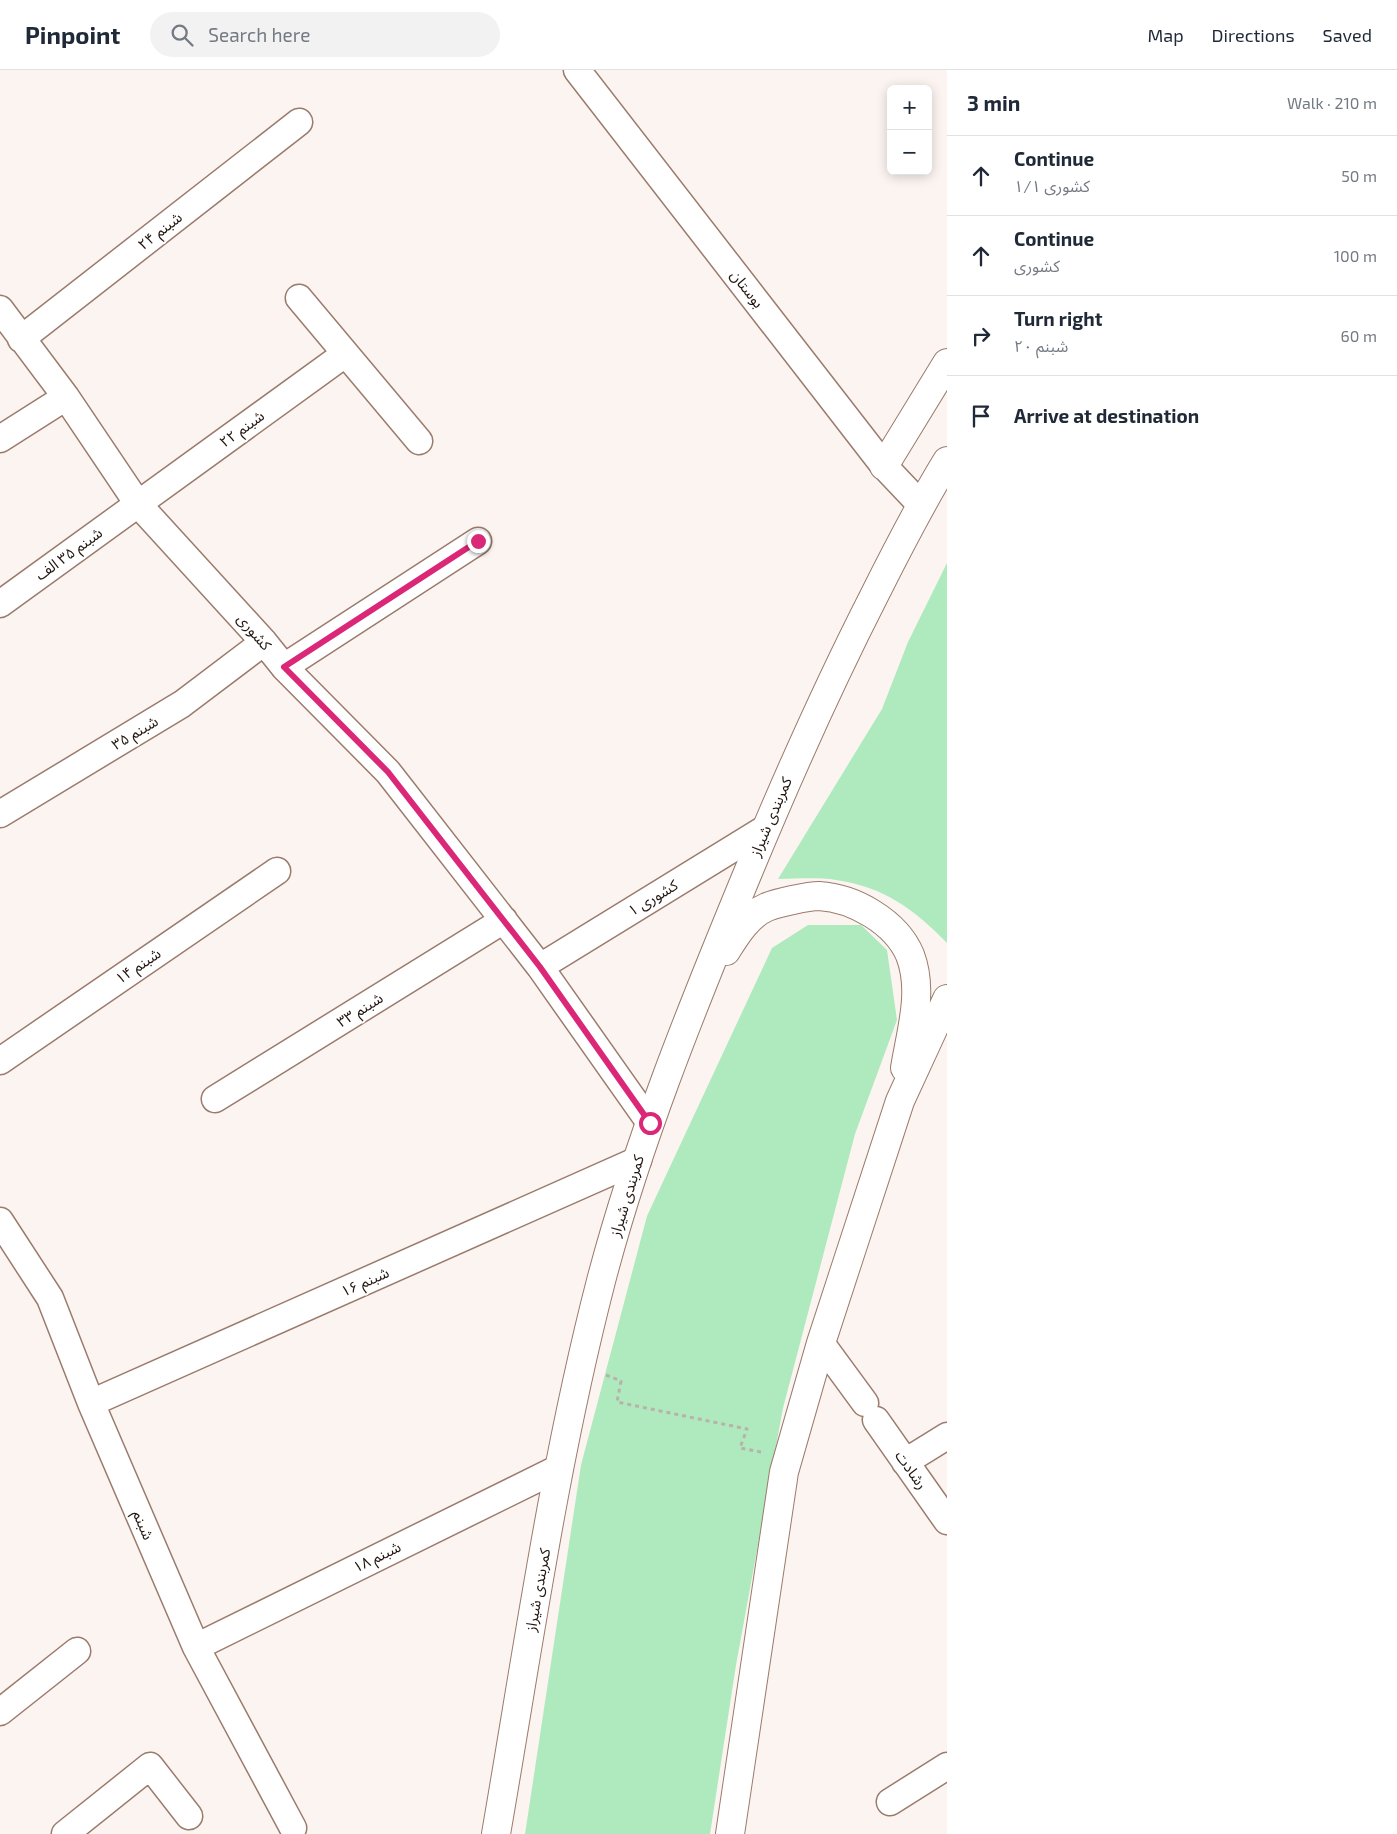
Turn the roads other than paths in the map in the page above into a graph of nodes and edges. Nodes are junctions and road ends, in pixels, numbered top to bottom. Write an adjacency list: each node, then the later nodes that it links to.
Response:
1 (577, 70): 12 (street, بوستان)
2 (299, 122): 5 (street, ۲۴ شبنم)
3 (299, 298): 6 (street)
4 (0, 309): 5 (street, کشوری)
5 (21, 339): 8 (street, کشوری)
6 (345, 354): 10 (street); 13 (street, ۲۲ شبنم)
7 (947, 363): 12 (highway)
8 (66, 397): 9 (street); 13 (street, کشوری)
9 (0, 439)
10 (419, 441)
11 (947, 461): 14 (highway, کمربندی شیراز)
12 (884, 466): 14 (street, بوستان)
13 (138, 504): 16 (street, شبنم ۳۵ الف); 17 (street, کشوری)
14 (920, 504): 20 (highway, کمربندی شیراز)
15 (478, 541): 18 (street)
16 (0, 604)
17 (264, 642): 18 (street, کشوری); 19 (street, ۳۵ شبنم)
18 (284, 667): 22 (street, کشوری)
19 (0, 814)
20 (766, 828): 23 (street, ۱ کشوری); 25 (highway, کمربندی شیراز)
21 (277, 871): 26 (street, ۱۴ شبنم)
22 (504, 920): 23 (street, کشوری); 27 (street, ۳۳ شبنم)
23 (540, 967): 29 (street, کشوری)
24 (947, 999): 28 (highway)
25 (692, 1006): 28 (highway); 29 (highway, کمربندی شیراز)
26 (0, 1061)
27 (215, 1099)
28 (900, 1101): 32 (highway)
29 (650, 1123): 30 (highway, کمربندی شیراز)
30 (638, 1160): 33 (street, ۱۶ شبنم); 36 (highway, کمربندی شیراز)
31 (0, 1221): 33 (street, شبنم)
32 (821, 1343): 35 (street, رشادت); 47 (highway)
33 (91, 1403): 38 (street, شبنم)
34 (947, 1436): 35 (street)
35 (905, 1462): 37 (street, رشادت)
36 (559, 1468): 38 (street, ۱۸ شبنم); 46 (highway, کمربندی شیراز)
37 (947, 1521)
38 (196, 1647): 44 (street, شبنم)
39 (77, 1651): 40 (street)
40 (0, 1712)
41 (947, 1766): 42 (street)
42 (890, 1802)
43 (189, 1816): 45 (street)
44 (293, 1828)
45 (65, 1834)
46 (496, 1834)
47 (730, 1834)

